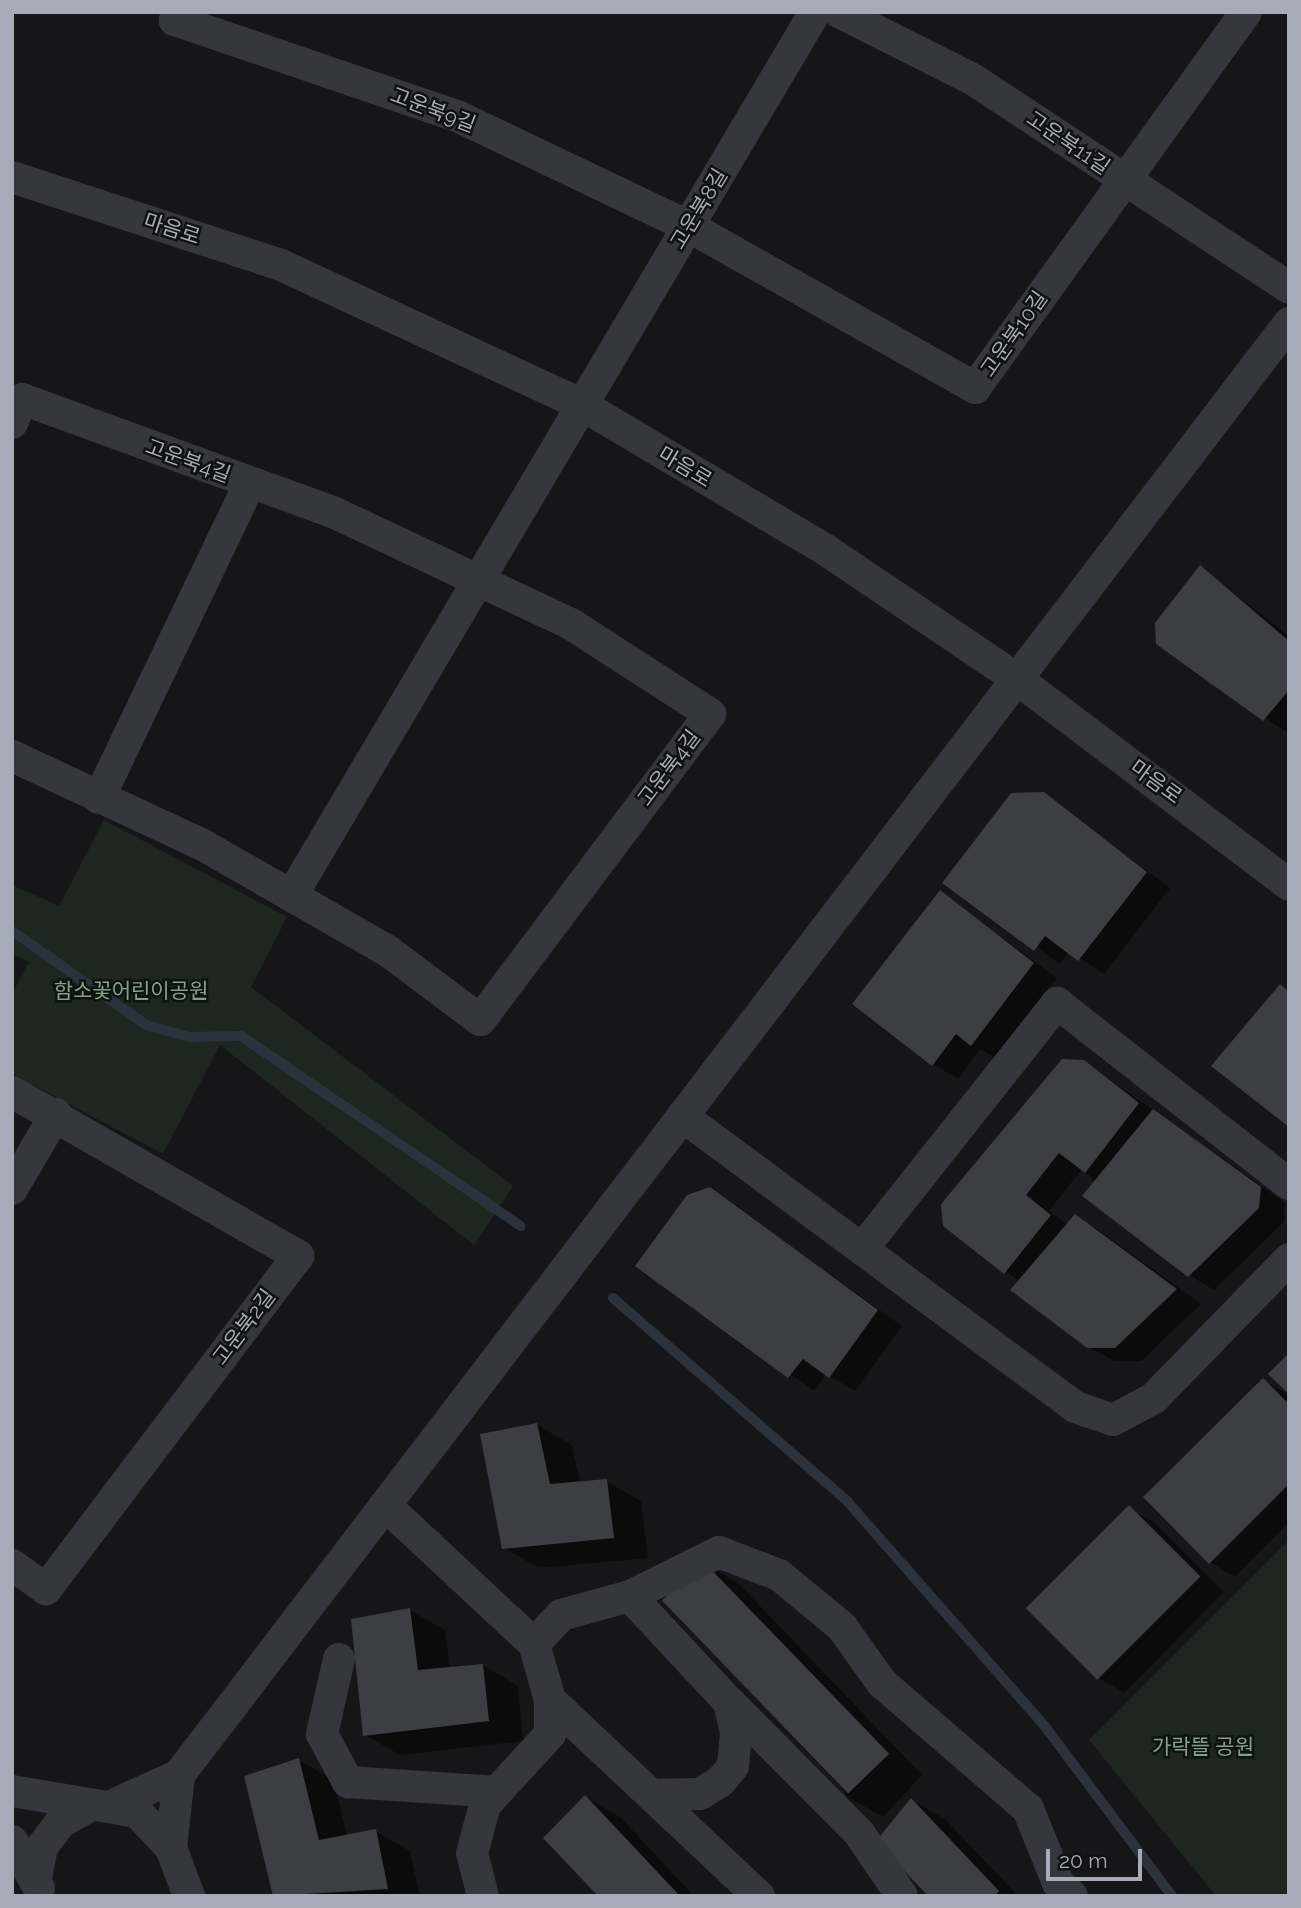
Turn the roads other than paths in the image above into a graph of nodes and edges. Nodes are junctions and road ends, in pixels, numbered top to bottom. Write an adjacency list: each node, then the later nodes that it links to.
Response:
1 (178, 12): 7 (street, 고운북9길)
2 (815, 12): 7 (street, 고운북8길)
3 (839, 12): 6 (street, 고운북11길)
4 (1246, 12): 6 (street, 고운북10길)
5 (12, 177): 10 (street, 마음로)
6 (1123, 179): 7 (street, 고운북10길); 8 (street, 고운북11길)
7 (688, 226): 10 (street, 고운북8길)
8 (1289, 288)
9 (1289, 323): 14 (street)
10 (582, 405): 13 (street, 고운북8길); 14 (street, 마음로)
11 (12, 423): 12 (street, 고운북4길)
12 (250, 484): 13 (street, 고운북4길); 16 (street)
13 (481, 576): 18 (street, 고운북8길); 18 (street, 고운북4길)
14 (1017, 679): 17 (street, 마음로); 21 (street)
15 (12, 756): 16 (street, 고운북4길)
16 (99, 798): 18 (street, 고운북4길)
17 (1289, 885)
18 (292, 895)
19 (12, 1092): 20 (street, 고운북2길)
20 (56, 1114): 23 (street); 27 (street, 고운북2길)
21 (682, 1116): 24 (street); 26 (street)
22 (1289, 1184): 24 (street)
23 (12, 1189)
24 (863, 1248): 25 (street)
25 (1289, 1259)
26 (385, 1505): 29 (street); 33 (street)
27 (12, 1565)
28 (631, 1596): 29 (street); 32 (street); 41 (street)
29 (534, 1644): 31 (street)
30 (340, 1659): 35 (street)
31 (550, 1700): 35 (street); 36 (street)
32 (729, 1702): 36 (street); 44 (street)
33 (179, 1775): 37 (street); 39 (street)
34 (12, 1791): 37 (street)
35 (497, 1793): 42 (street)
36 (651, 1795): 43 (street)
37 (101, 1806): 39 (street); 40 (street)
38 (12, 1841): 40 (street)
39 (177, 1878)
40 (38, 1887)
41 (1061, 1891)
42 (483, 1896)
43 (759, 1896)
44 (902, 1896)

